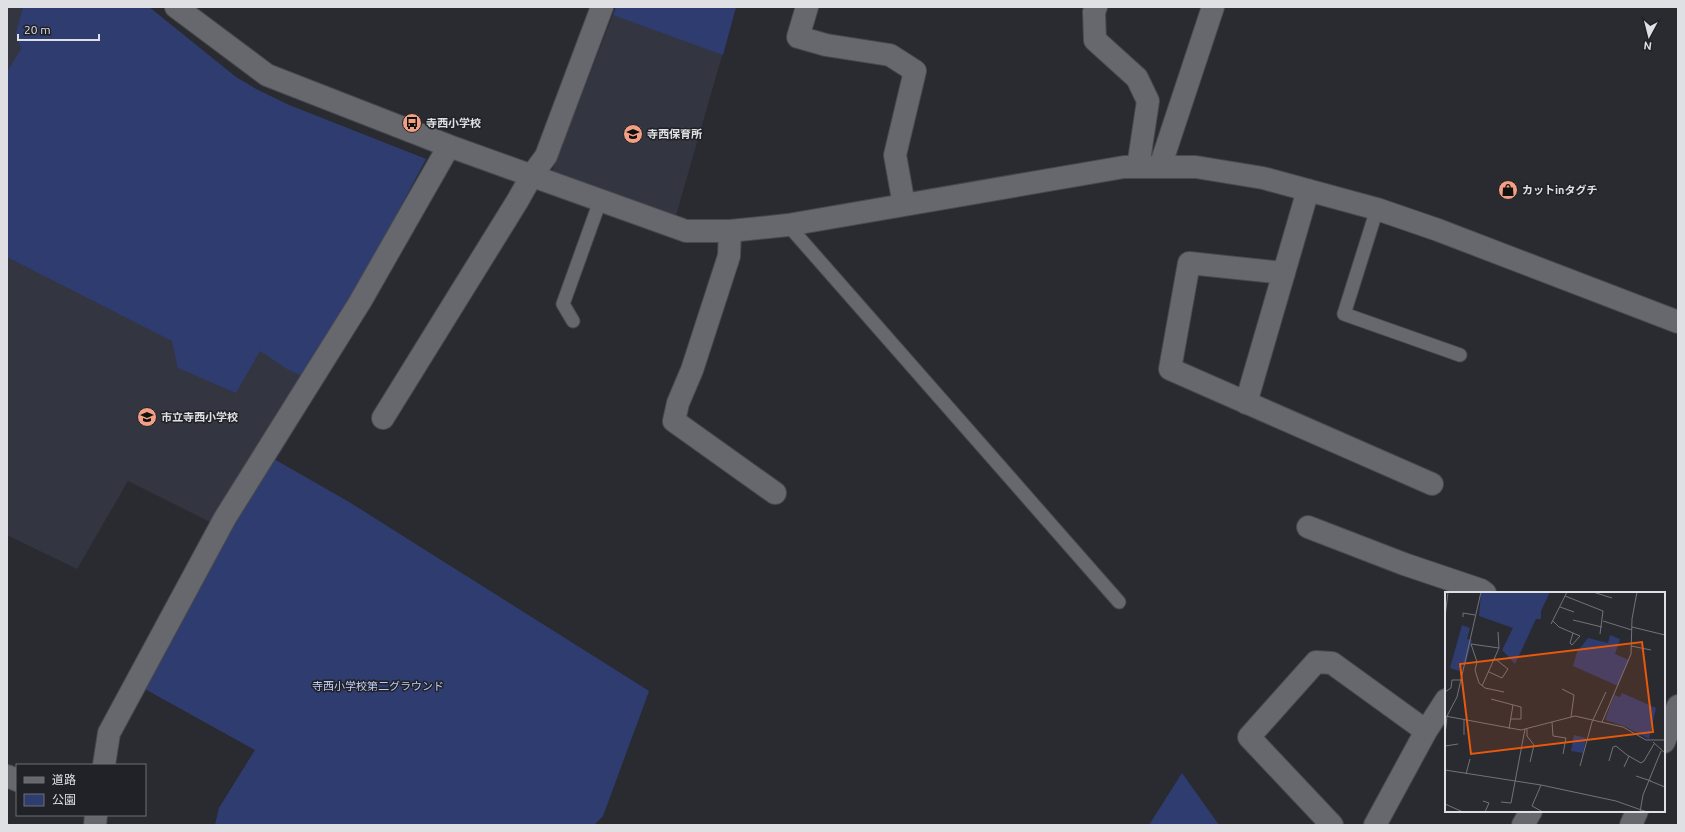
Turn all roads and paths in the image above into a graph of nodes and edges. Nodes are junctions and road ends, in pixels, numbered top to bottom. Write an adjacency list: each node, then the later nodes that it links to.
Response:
1 (176, 7): 6 (street)
2 (602, 7): 9 (street)
3 (807, 7): 12 (street)
4 (1096, 7): 7 (street)
5 (1213, 7): 8 (street)
6 (449, 146): 9 (street); 31 (street)
7 (1138, 167): 8 (street); 12 (street)
8 (1160, 167): 10 (street)
9 (532, 175): 11 (street); 21 (street)
10 (1308, 190): 13 (street); 16 (street)
11 (600, 201): 15 (street); 17 (lane)
12 (904, 205): 14 (street)
13 (1377, 209): 18 (street); 19 (lane)
14 (788, 225): 15 (street); 26 (lane)
15 (730, 231): 23 (street)
16 (1284, 273): 20 (street); 20 (street)
17 (573, 321)
18 (1678, 322)
19 (1460, 354)
20 (1246, 403): 22 (street)
21 (383, 418)
22 (1432, 484)
23 (775, 493)
24 (1308, 527): 25 (street)
25 (1484, 592)
26 (1119, 602)
27 (1445, 702): 29 (street)
28 (1678, 706): 30 (street)
29 (1426, 731): 34 (street); 35 (street)
30 (1665, 739)
31 (104, 764)
32 (1530, 812): 36 (street)
33 (1637, 812): 37 (street)
34 (1332, 825)
35 (1375, 825)
36 (1523, 825)
37 (1631, 825)

